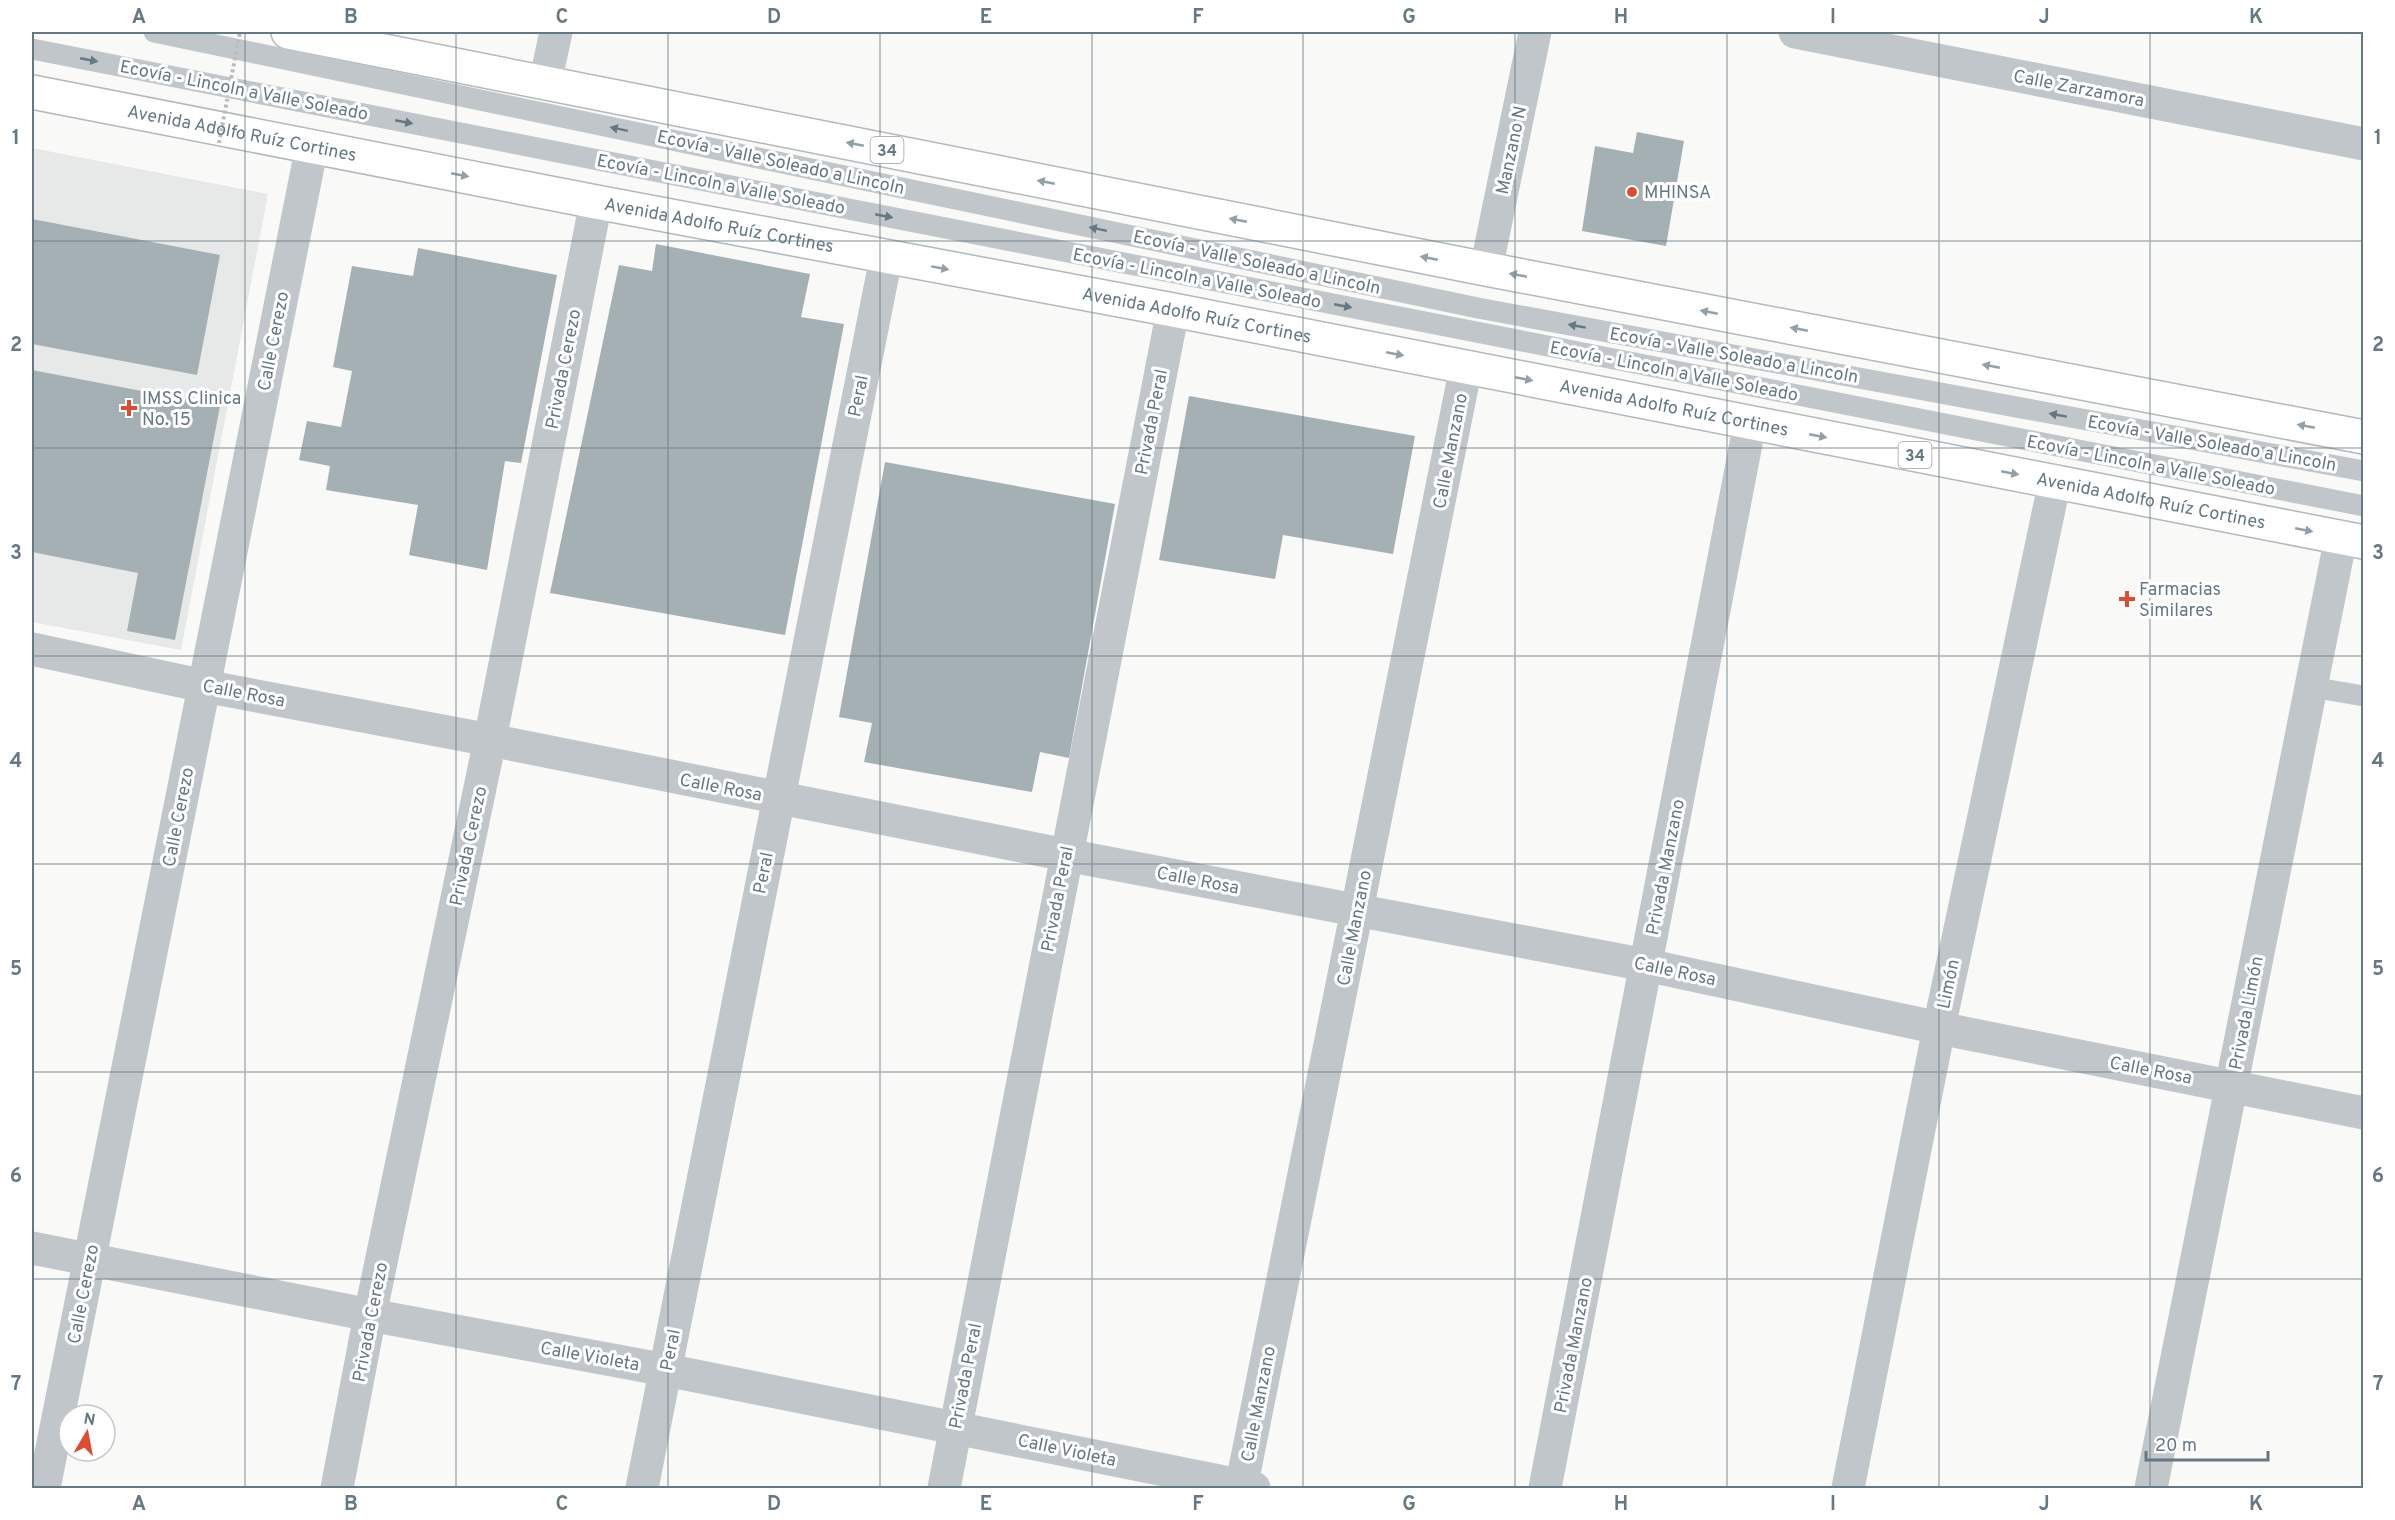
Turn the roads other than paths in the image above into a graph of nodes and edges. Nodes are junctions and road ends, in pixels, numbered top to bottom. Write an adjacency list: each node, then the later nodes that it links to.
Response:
1 (154, 32): 18 (lane, Ecovía - Valle Soleado a Lincoln, one-way to 1)
2 (288, 32): 7 (main road, 34)
3 (555, 32): 7 (street)
4 (1535, 32): 13 (street, Manzano N)
5 (1794, 32): 9 (street, Calle Zarzamora)
6 (32, 49): 20 (lane, Ecovía - Lincoln a Valle Soleado, one-way to 20)
7 (545, 83): 13 (main road, 34, one-way to 7)
8 (32, 92): 10 (main road, Avenida Adolfo Ruíz Cortines / 34)
9 (2364, 144)
10 (312, 146): 11 (main road, Avenida Adolfo Ruíz Cortines / 34, one-way to 11); 23 (street, Calle Cerezo)
11 (596, 202): 12 (main road, Avenida Adolfo Ruíz Cortines / 34); 26 (street, Privada Cerezo)
12 (886, 258): 14 (main road, Avenida Adolfo Ruíz Cortines / 34, one-way to 14); 27 (street, Peral)
13 (1486, 269): 17 (main road, 34, one-way to 13)
14 (1173, 310): 15 (main road, Avenida Adolfo Ruíz Cortines / 34, one-way to 15); 28 (street, Privada Peral)
15 (1466, 368): 16 (main road, Avenida Adolfo Ruíz Cortines / 34, one-way to 16); 29 (street, Calle Manzano)
16 (1750, 423): 19 (main road, Avenida Adolfo Ruíz Cortines / 34, one-way to 19); 30 (street, Privada Manzano)
17 (2364, 437)
18 (2364, 471)
19 (2055, 482): 21 (main road, Avenida Adolfo Ruíz Cortines / 34, one-way to 21); 31 (street, Limón)
20 (2364, 506)
21 (2352, 540): 24 (street, Privada Limón)
22 (32, 649): 23 (street, Calle Rosa)
23 (204, 686): 26 (street, Calle Rosa); 35 (street, Calle Cerezo)
24 (2311, 687): 25 (lane); 32 (street, Privada Limón)
25 (2364, 696)
26 (490, 740): 27 (street, Calle Rosa); 36 (street, Privada Cerezo)
27 (777, 798): 28 (street, Calle Rosa); 37 (street, Peral)
28 (1066, 855): 29 (street, Calle Rosa); 38 (street, Privada Peral)
29 (1358, 910): 30 (street, Calle Rosa); 43 (street, Calle Manzano)
30 (1646, 965): 31 (street, Calle Rosa); 44 (street, Privada Manzano)
31 (1939, 1028): 32 (street, Calle Rosa); 45 (street, Limón)
32 (2231, 1086): 33 (street, Calle Rosa); 46 (street, Privada Limón)
33 (2364, 1113)
34 (32, 1248): 35 (street, Calle Violeta)
35 (90, 1260): 36 (street, Calle Violeta); 39 (street, Calle Cerezo)
36 (370, 1315): 37 (street, Calle Violeta); 40 (street, Privada Cerezo)
37 (666, 1370): 38 (street, Calle Violeta); 41 (street, Peral)
38 (956, 1427): 42 (street, Privada Peral); 43 (street, Calle Violeta)
39 (44, 1488)
40 (337, 1488)
41 (642, 1488)
42 (944, 1488)
43 (1246, 1488)
44 (1545, 1488)
45 (1848, 1488)
46 (2151, 1488)

